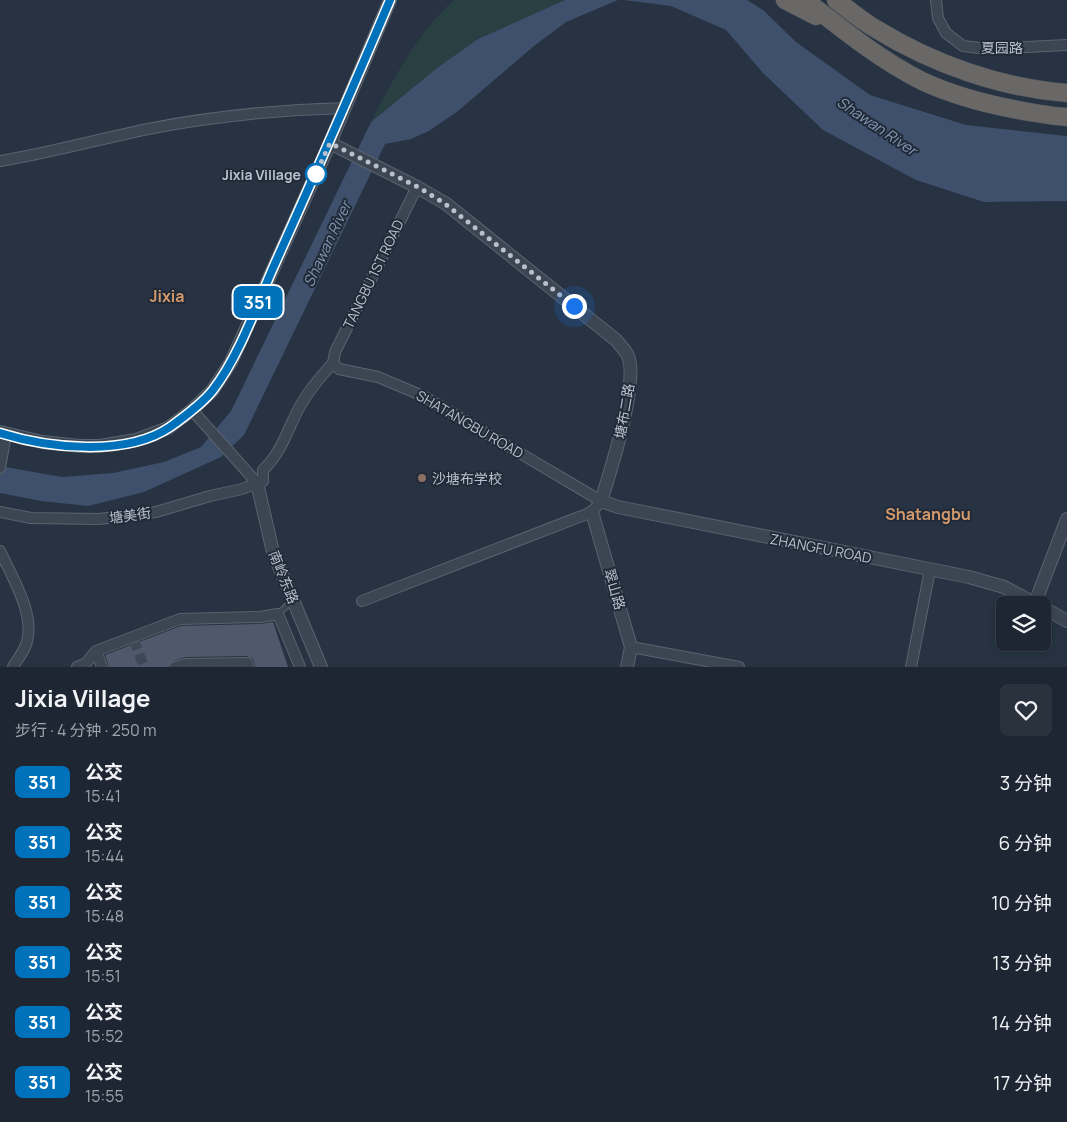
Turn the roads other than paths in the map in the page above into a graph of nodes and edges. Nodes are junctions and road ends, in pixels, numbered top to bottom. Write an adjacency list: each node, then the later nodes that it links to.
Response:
1 (390, 0): 11 (street)
2 (785, 0): 7 (highway)
3 (805, 0): 7 (highway)
4 (836, 0): 9 (highway)
5 (848, 0): 9 (highway)
6 (936, 0): 8 (street, 夏园路)
7 (840, 28): 12 (highway)
8 (1067, 45)
9 (966, 71): 10 (highway)
10 (1067, 93)
11 (344, 108): 13 (street); 14 (street)
12 (1067, 117)
13 (330, 143): 15 (street, 塘布二路); 17 (street)
14 (0, 161)
15 (414, 185): 16 (street, TANGBU 1ST ROAD); 21 (street, 塘布二路)
16 (333, 363): 20 (street, TANGBU 1ST ROAD); 21 (street, SHATANGBU ROAD)
17 (192, 410): 18 (street); 20 (street)
18 (3, 434): 19 (street)
19 (1, 463)
20 (257, 483): 22 (street, 塘美街); 29 (street, 南岭东路)
21 (601, 501): 23 (street); 26 (street, ZHANGFU ROAD)
22 (0, 512)
23 (592, 512): 30 (street); 34 (street, 翠山路)
24 (1067, 519): 28 (street)
25 (0, 551): 37 (street)
26 (930, 570): 27 (street, ZHANGFU ROAD); 46 (street)
27 (1020, 596)
28 (1041, 596)
29 (293, 600): 32 (lane); 43 (street, 南岭东路)
30 (362, 601)
31 (1051, 612): 33 (street, ZHANGFU ROAD)
32 (278, 614): 35 (street); 42 (street)
33 (1067, 621)
34 (631, 647): 44 (street, 翠山路); 45 (street)
35 (96, 651): 38 (street); 39 (street)
36 (200, 665): 40 (street); 41 (street)
37 (13, 667)
38 (77, 667)
39 (102, 667)
40 (175, 667)
41 (248, 667)
42 (300, 667)
43 (321, 667)
44 (627, 667)
45 (739, 667)
46 (911, 667)

